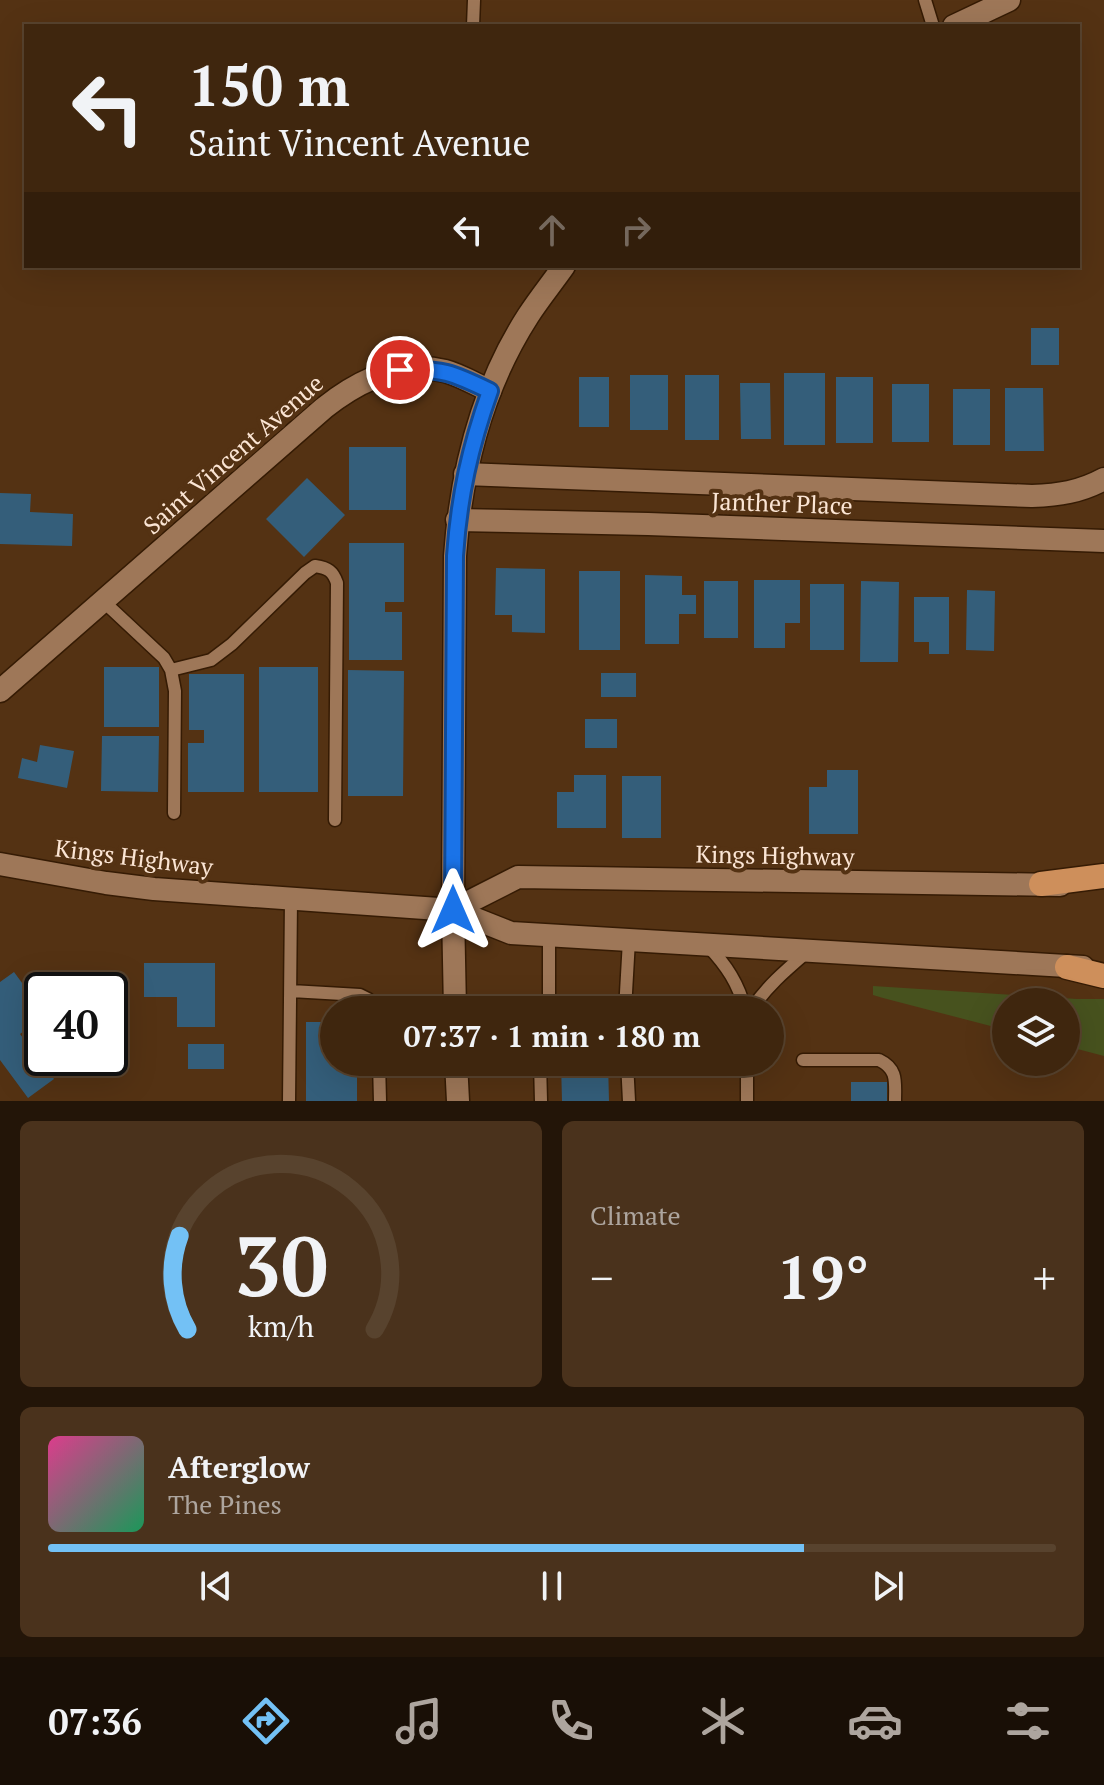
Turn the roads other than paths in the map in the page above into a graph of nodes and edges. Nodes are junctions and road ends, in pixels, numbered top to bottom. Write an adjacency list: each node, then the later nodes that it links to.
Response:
1 (474, 0): 4 (lane)
2 (925, 0): 5 (lane)
3 (1011, 1): 6 (street)
4 (473, 24)
5 (932, 24)
6 (959, 24)
7 (563, 268): 8 (street)
8 (490, 391): 9 (street); 13 (street, Saint Vincent Avenue)
9 (465, 474): 10 (street, Janther Place); 11 (street)
10 (1104, 479)
11 (457, 520): 12 (street, Janther Place); 23 (street)
12 (1104, 541)
13 (103, 601): 14 (lane); 15 (street, Saint Vincent Avenue)
14 (171, 670): 16 (lane); 17 (lane)
15 (0, 691)
16 (174, 813)
17 (335, 820)
18 (0, 864): 22 (street, Kings Highway)
19 (1104, 876): 20 (highway)
20 (1041, 884): 21 (street, Kings Highway); 23 (street, Kings Highway)
21 (1104, 886)
22 (291, 900): 23 (street, Kings Highway); 31 (lane)
23 (453, 910): 24 (street, Kings Highway); 33 (street)
24 (549, 935): 25 (street, Kings Highway); 34 (lane)
25 (629, 940): 26 (street, Kings Highway); 35 (lane)
26 (708, 946): 27 (street, Kings Highway); 36 (lane)
27 (808, 951): 28 (street, Kings Highway); 37 (lane)
28 (1067, 967): 29 (street, Kings Highway); 30 (highway)
29 (1104, 968)
30 (1104, 976)
31 (291, 991): 32 (lane); 44 (lane)
32 (362, 996)
33 (455, 996)
34 (548, 996)
35 (624, 996)
36 (742, 996)
37 (760, 996)
38 (803, 1060): 50 (lane)
39 (379, 1076): 45 (lane)
40 (457, 1076): 46 (street)
41 (540, 1076): 47 (lane)
42 (628, 1076): 48 (lane)
43 (747, 1076): 49 (lane)
44 (289, 1101)
45 (380, 1101)
46 (458, 1101)
47 (541, 1101)
48 (629, 1101)
49 (747, 1101)
50 (895, 1101)

